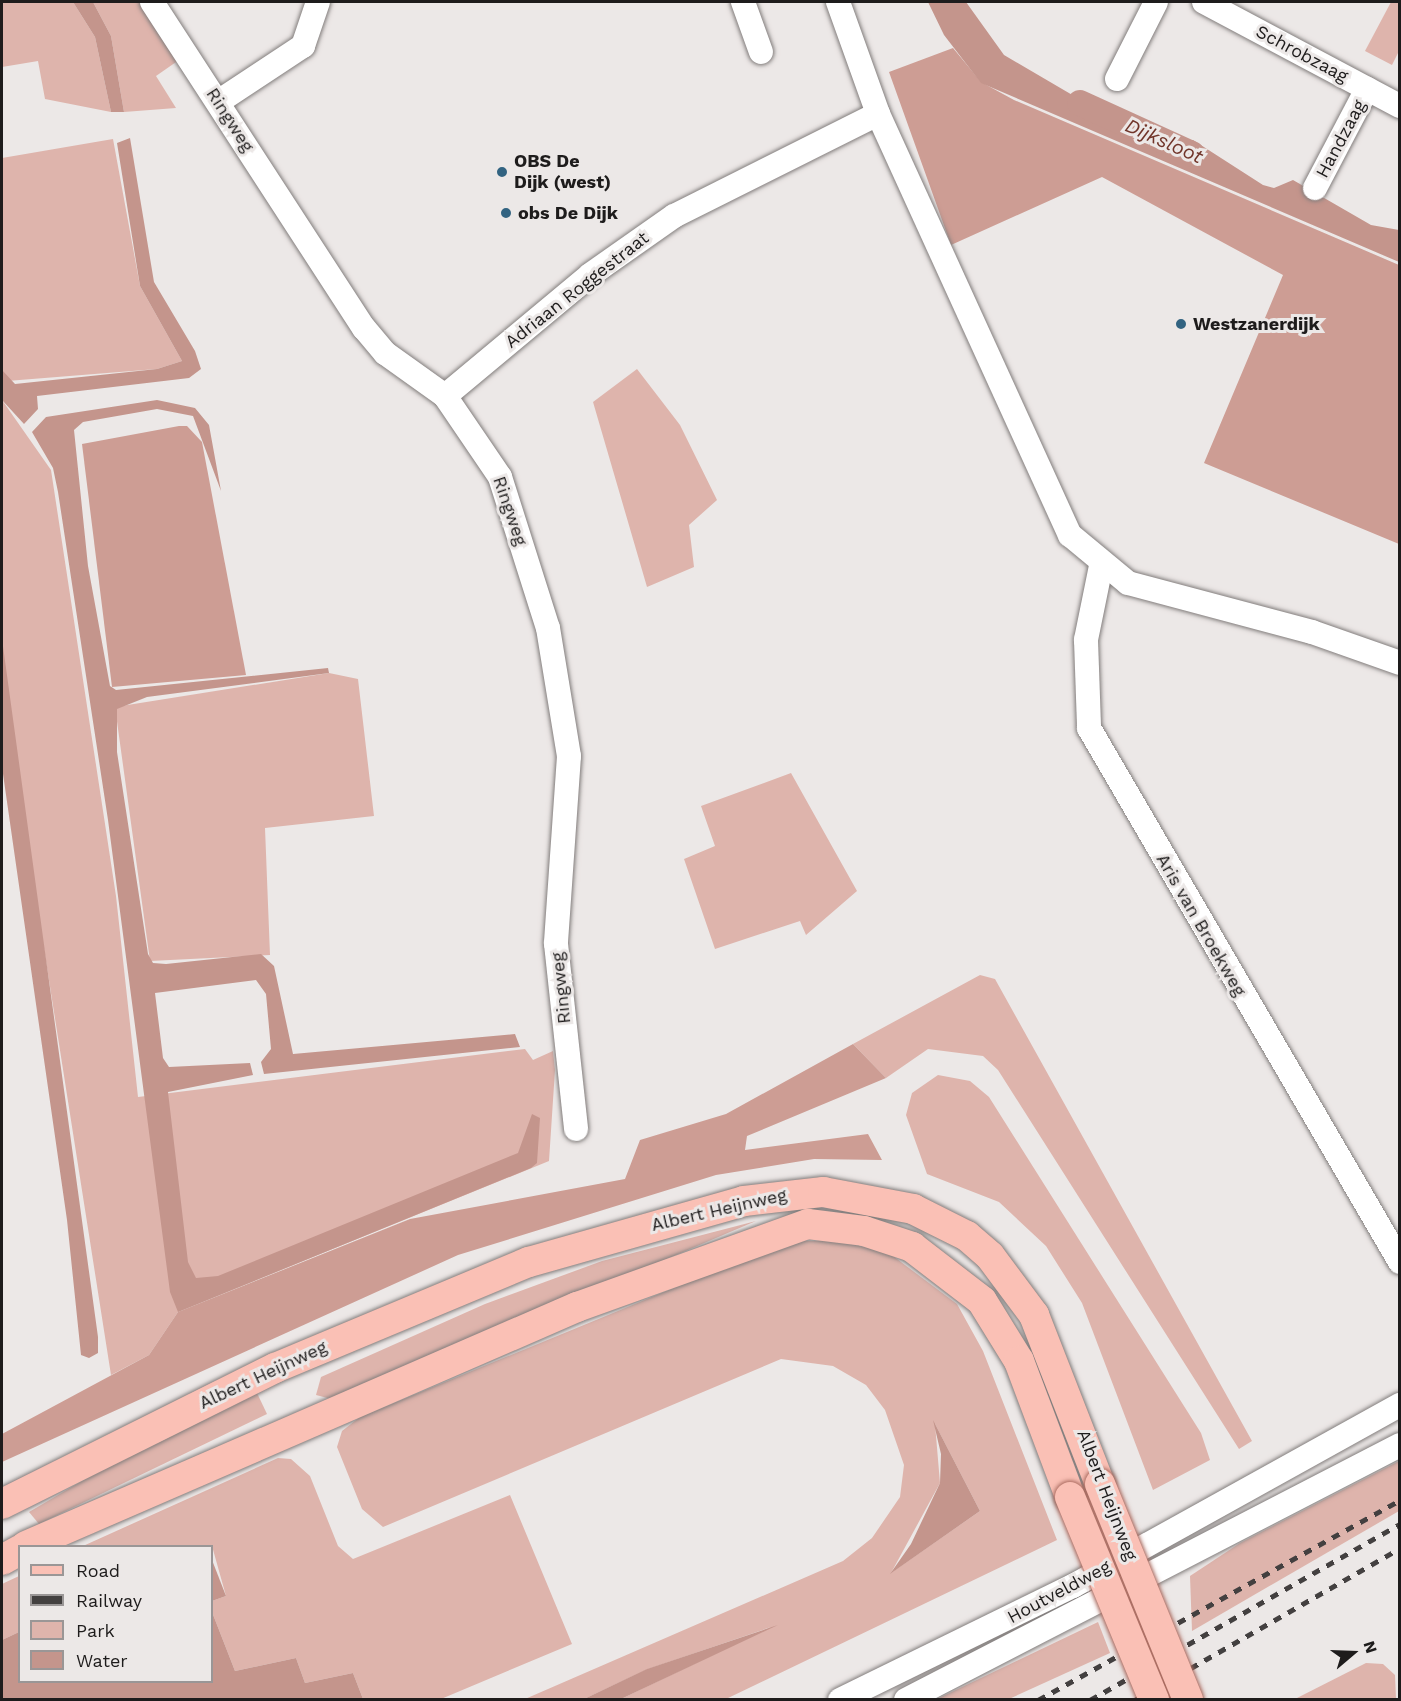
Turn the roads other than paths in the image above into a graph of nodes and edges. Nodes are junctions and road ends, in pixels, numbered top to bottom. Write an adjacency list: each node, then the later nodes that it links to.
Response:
1 (152, 2): 10 (street, Ringweg)
2 (318, 2): 10 (street)
3 (743, 2): 7 (street)
4 (838, 2): 12 (street)
5 (1156, 2): 8 (street)
6 (1204, 2): 9 (street, Schrobzaag)
7 (761, 52)
8 (1117, 79)
9 (1367, 89): 11 (street, Schrobzaag); 13 (street, Handzaag)
10 (218, 102): 14 (street, Ringweg)
11 (1400, 106)
12 (878, 114): 14 (street, Adriaan Roggestraat); 15 (street)
13 (1315, 188)
14 (445, 396): 17 (street, Ringweg)
15 (1101, 566): 16 (street); 18 (street, Aris van Broekweg)
16 (1400, 663)
17 (576, 1129)
18 (1400, 1262)
19 (1400, 1405): 25 (street, Houtveldweg)
20 (1400, 1445): 26 (street, Houtveldweg)
21 (2, 1504): 28 (main road, Albert Heijnweg, bridge)
22 (28, 1545): 27 (main road, Albert Heijnweg, bridge)
23 (18, 1551): 24 (main road)
24 (2, 1560)
25 (840, 1700)
26 (906, 1700)
27 (1154, 1700)
28 (1188, 1700)

